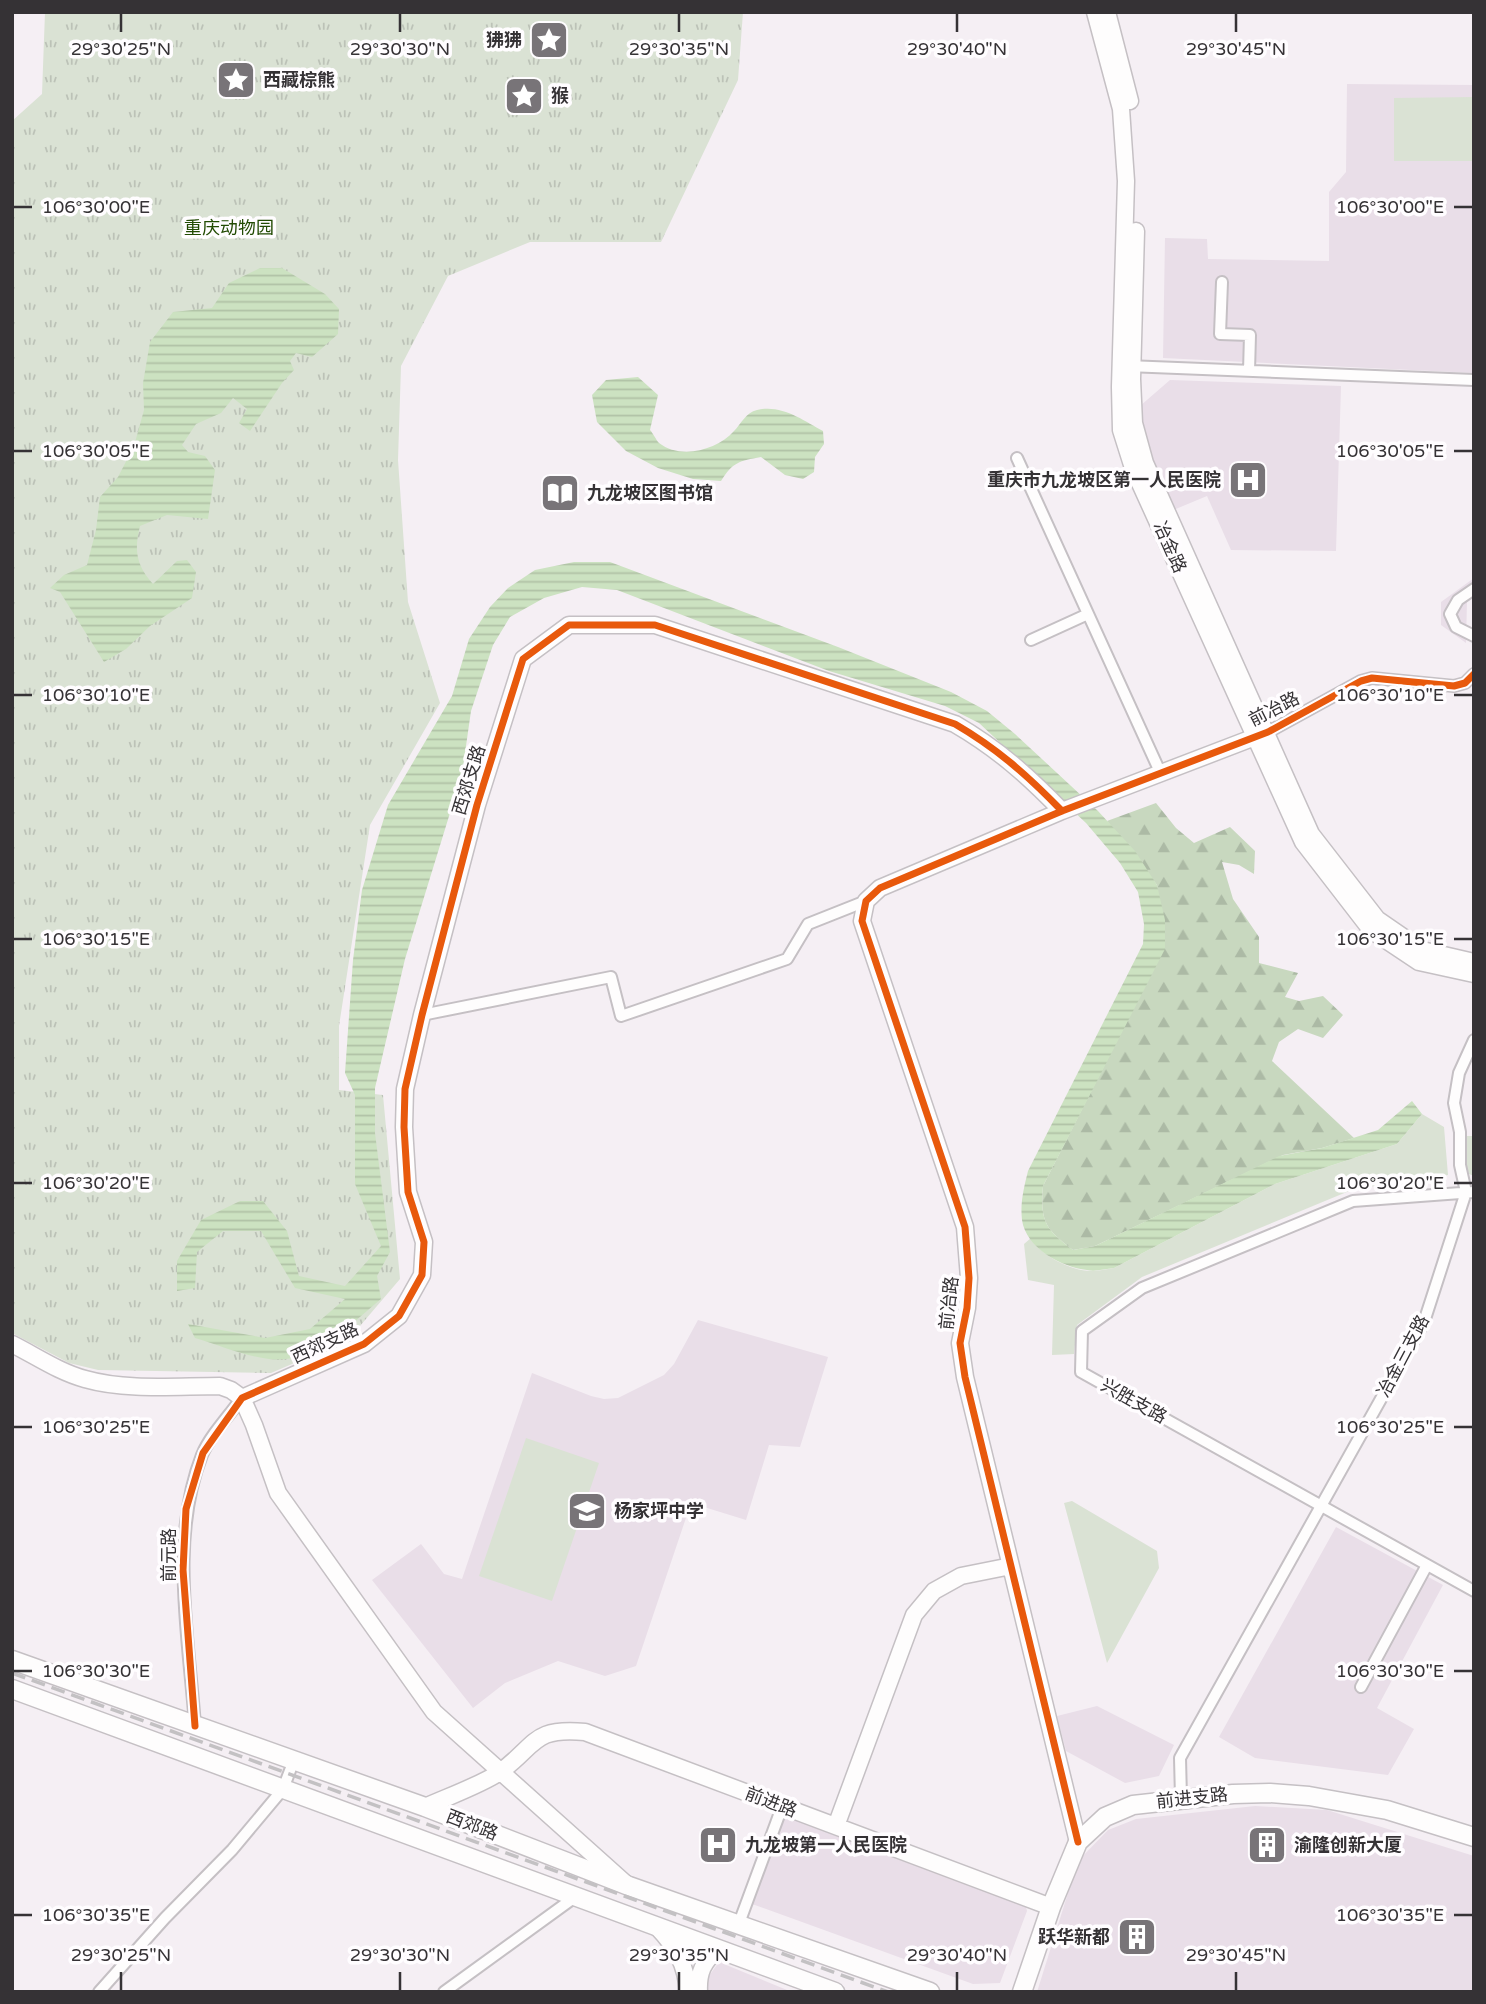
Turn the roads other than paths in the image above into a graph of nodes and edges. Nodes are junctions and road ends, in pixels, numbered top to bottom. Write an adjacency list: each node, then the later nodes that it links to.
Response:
1 (1095, 12): 4 (street, 冶金路)
2 (1107, 12): 4 (street, 冶金路)
3 (1222, 282): 5 (street)
4 (1126, 366): 5 (street); 13 (street, 冶金路)
5 (1249, 371): 6 (street)
6 (1474, 380)
7 (1017, 458): 9 (street)
8 (1474, 589): 10 (street)
9 (1088, 614): 11 (street); 14 (street)
10 (1474, 636)
11 (1031, 640)
12 (1474, 674): 13 (street, 前冶路)
13 (1262, 735): 14 (street, 前冶路); 17 (street, 冶金路); 18 (street, 冶金路)
14 (1161, 774): 15 (street, 前冶路)
15 (1062, 811): 16 (street, 前冶路); 19 (street, 西郊支路)
16 (866, 901): 19 (street); 26 (street, 前冶路)
17 (1474, 962)
18 (1474, 974)
19 (422, 1015): 23 (street, 西郊支路)
20 (1474, 1040): 21 (street, 冶金三支路)
21 (1470, 1192): 24 (street, 冶金三支路); 24 (street, 兴胜支路)
22 (12, 1344): 23 (street)
23 (242, 1398): 31 (street, 前元路); 33 (street)
24 (1319, 1506): 25 (street, 兴胜支路); 35 (street, 冶金三支路)
25 (1427, 1565): 27 (street, 兴胜支路); 29 (street)
26 (1011, 1566): 38 (street); 40 (street, 前冶路)
27 (1474, 1591)
28 (12, 1660): 31 (main road, 西郊路)
29 (1361, 1687)
30 (12, 1689): 34 (main road, 西郊路)
31 (195, 1726): 32 (main road, 西郊路)
32 (294, 1760): 34 (street); 36 (main road, 西郊路)
33 (499, 1772): 36 (street, 前进路); 37 (street, 前进路); 41 (street)
34 (283, 1789): 42 (main road, 西郊路); 47 (street)
35 (1181, 1798): 39 (main road, 前进支路); 40 (main road, 前进支路)
36 (425, 1807): 41 (main road, 西郊路)
37 (782, 1807): 38 (street, 前进路); 44 (street)
38 (836, 1826): 43 (street, 前进路)
39 (1470, 1834)
40 (1078, 1842): 43 (main road, 前进支路)
41 (629, 1886): 44 (main road, 西郊路)
42 (575, 1897): 45 (main road, 西郊路); 48 (street)
43 (1051, 1907): 53 (main road); 54 (main road, 前进支路)
44 (738, 1926): 52 (main road, 西郊路)
45 (657, 1927): 46 (main road, 西郊路); 49 (street)
46 (718, 1950): 50 (street); 51 (main road, 西郊路)
47 (99, 1992)
48 (444, 1992)
49 (688, 1992)
50 (699, 1992)
51 (835, 1992)
52 (930, 1992)
53 (1010, 1992)
54 (1022, 1992)

